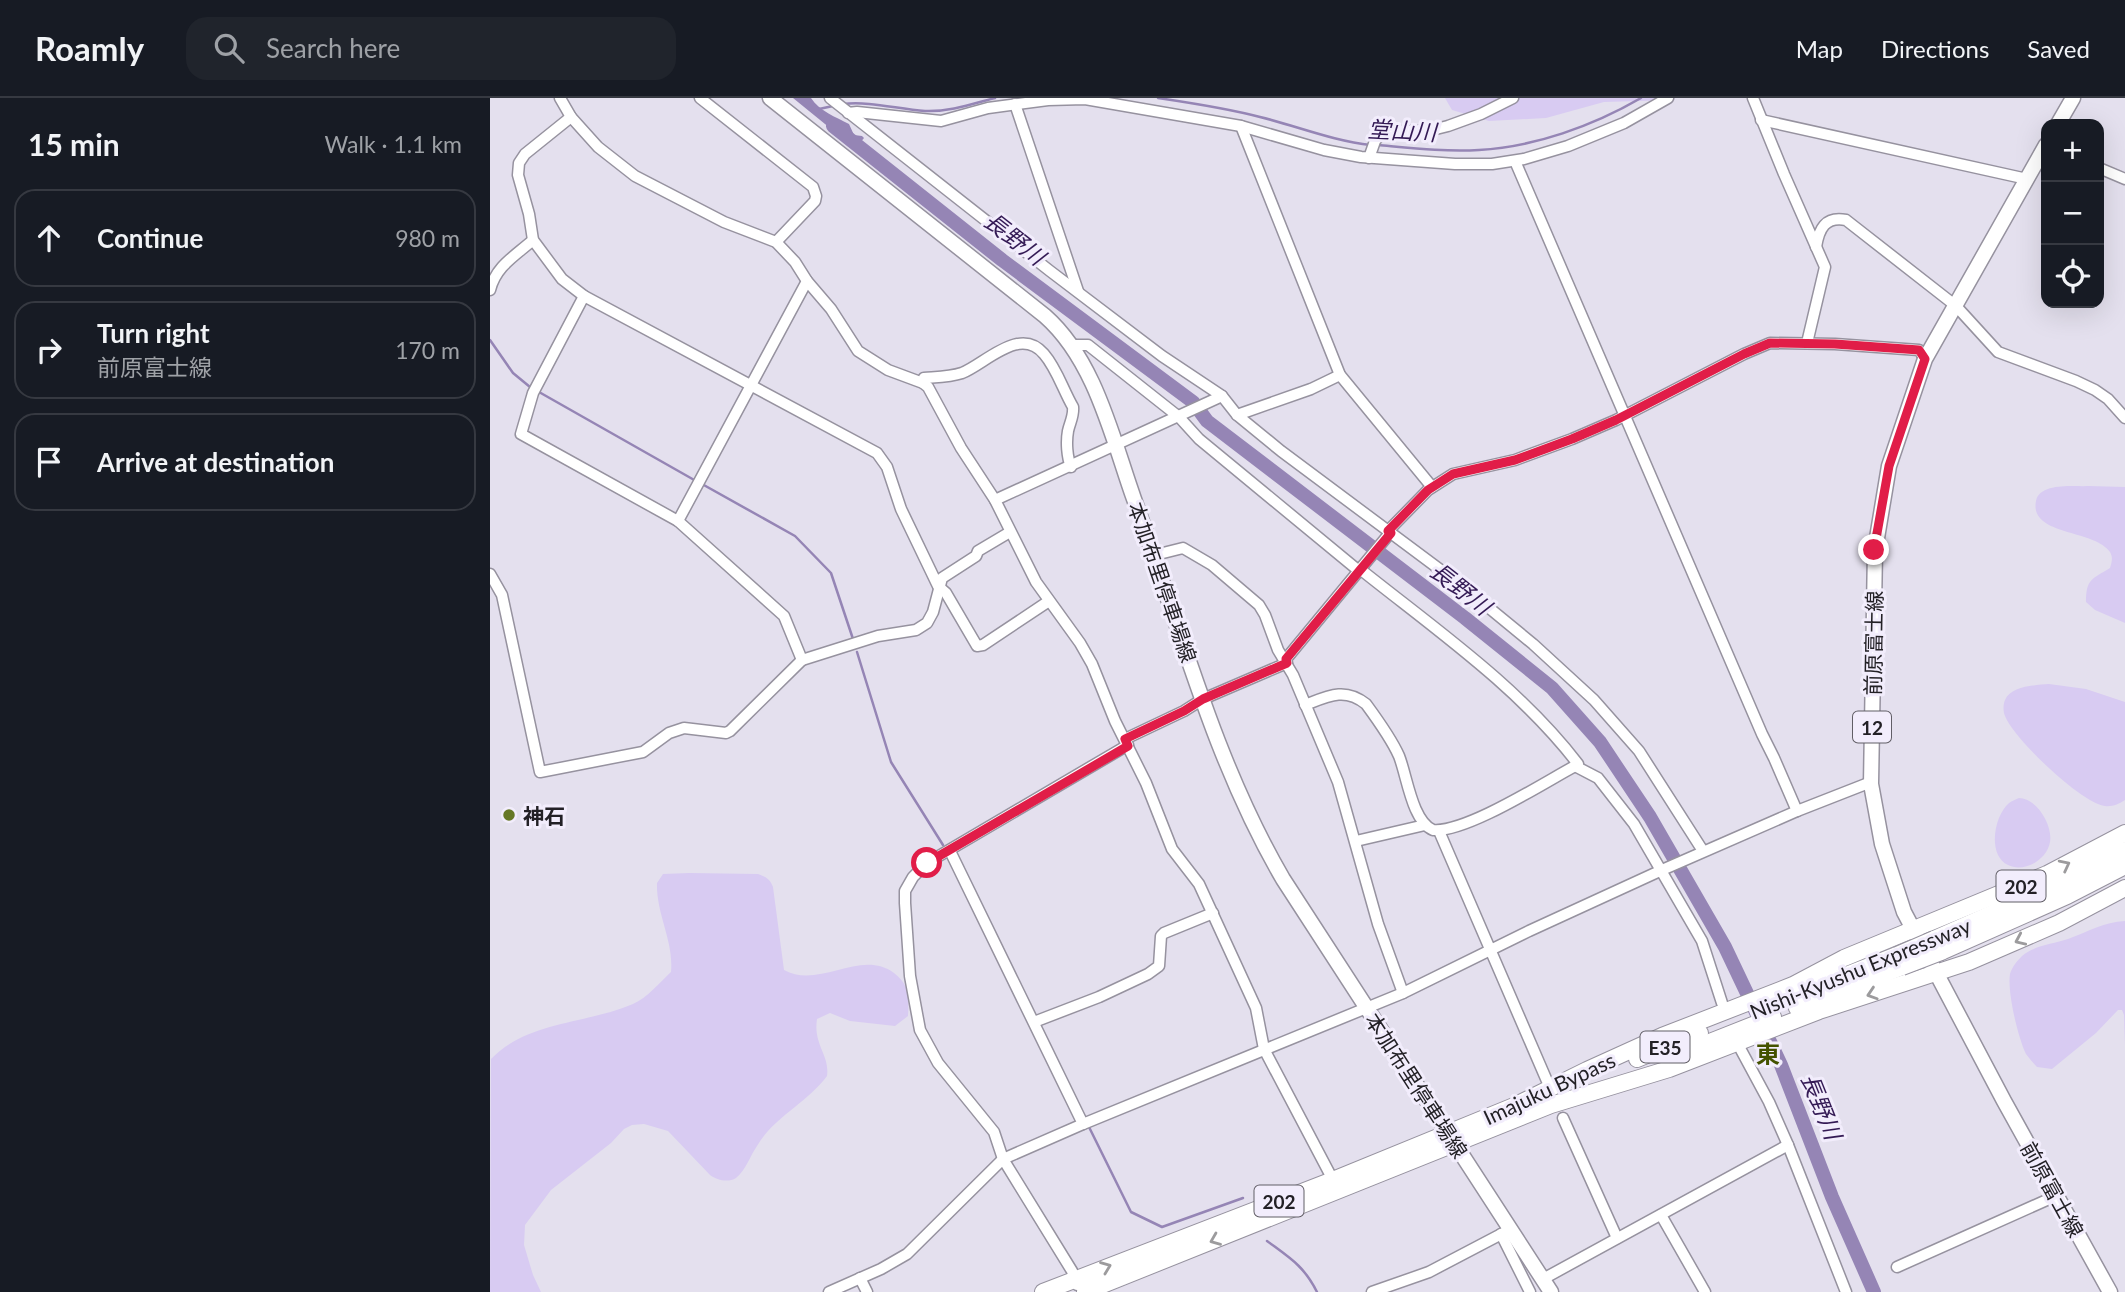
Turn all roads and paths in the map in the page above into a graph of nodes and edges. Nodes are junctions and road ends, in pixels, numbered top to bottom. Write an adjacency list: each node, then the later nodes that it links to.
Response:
1 (560, 98): 11 (street)
2 (700, 98): 22 (street)
3 (769, 98): 30 (main road, 本加布里停車場線)
4 (830, 98): 10 (street)
5 (1513, 98): 16 (street)
6 (1668, 98): 17 (street)
7 (1753, 98): 13 (street)
8 (2073, 98): 12 (main road)
9 (1015, 104): 10 (street); 14 (street); 26 (street)
10 (848, 113): 26 (street)
11 (571, 117): 21 (street); 22 (street)
12 (2061, 119)
13 (1761, 120): 19 (street); 23 (street)
14 (1241, 126): 16 (street); 32 (street)
15 (2041, 154): 19 (main road, 前原富士線 / 12)
16 (1369, 158): 17 (street)
17 (1515, 161): 38 (street)
18 (2104, 170): 20 (street)
19 (2027, 179): 28 (main road, 前原富士線 / 12)
20 (2125, 179)
21 (533, 240): 25 (street); 27 (street)
22 (776, 242): 24 (street)
23 (1816, 247): 28 (street); 29 (street)
24 (807, 281): 33 (street); 34 (street)
25 (490, 290)
26 (1079, 291): 35 (street)
27 (584, 296): 34 (street); 44 (street)
28 (1956, 306): 31 (main road, 前原富士線 / 12); 39 (street)
29 (1807, 343): 31 (street); 38 (street)
30 (1073, 345): 37 (street); 40 (main road, 本加布里停車場線)
31 (1925, 359): 58 (main road, 前原富士線 / 12)
32 (1340, 375): 36 (street); 42 (street)
33 (923, 383): 41 (street); 43 (street)
34 (751, 384): 44 (street); 50 (street)
35 (1219, 398): 36 (street); 37 (street)
36 (1237, 415): 46 (street)
37 (1180, 416): 40 (street); 48 (street)
38 (1625, 416): 42 (street); 59 (street)
39 (2125, 418)
40 (1115, 445): 41 (street); 47 (main road, 本加布里停車場線)
41 (1071, 467): 43 (street)
42 (1432, 486): 46 (street)
43 (995, 500): 45 (street)
44 (678, 521): 52 (street)
45 (1010, 532): 50 (street); 51 (street)
46 (1389, 532): 48 (street); 66 (street)
47 (1155, 555): 53 (street); 54 (main road, 本加布里停車場線)
48 (1361, 568): 53 (street); 57 (street)
49 (490, 574): 52 (street)
50 (938, 586): 51 (street); 52 (street)
51 (1049, 601): 56 (street)
52 (802, 660)
53 (1286, 661): 54 (street); 55 (street)
54 (1203, 699): 56 (street); 76 (main road, 本加布里停車場線)
55 (1305, 705): 60 (street); 63 (street)
56 (1127, 742): 65 (street); 70 (street)
57 (1575, 766): 61 (street); 68 (street)
58 (1871, 784): 59 (street); 71 (main road, 前原富士線 / 12)
59 (1797, 811): 66 (street)
60 (1425, 825): 61 (street); 63 (street)
61 (1439, 831): 73 (street)
62 (2125, 833): 71 (highway, Imajuku Bypass / 202, one-way to 62)
63 (1356, 841): 75 (street)
64 (2125, 850): 72 (highway, Nishi-Kyushu Expressway)
65 (950, 851): 78 (street); 89 (street)
66 (1703, 851): 68 (street)
67 (2125, 866): 72 (highway, Nishi-Kyushu Expressway)
68 (1662, 870): 73 (street); 79 (street)
69 (2125, 888): 74 (highway, Imajuku Bypass / 202, one-way to 74)
70 (1213, 913): 78 (street); 80 (street)
71 (1913, 931): 74 (main road, 前原富士線 / 12); 77 (highway, Imajuku Bypass / 202)
72 (1937, 945): 77 (highway, Nishi-Kyushu Expressway, bridge)
73 (1490, 950): 75 (street); 81 (street)
74 (1937, 973): 77 (highway, Imajuku Bypass / 202, one-way to 77); 91 (main road, 前原富士線 / 12)
75 (1402, 993): 76 (street)
76 (1367, 1006): 80 (street); 87 (main road, 本加布里停車場線)
77 (1779, 1008): 79 (highway, Imajuku Bypass / 202); 79 (highway, Imajuku Bypass / 202)
78 (1034, 1022): 86 (street)
79 (1737, 1025): 82 (highway, Nishi-Kyushu Expressway / E35); 83 (highway, Imajuku Bypass / 202); 84 (highway, Imajuku Bypass / 202); 88 (street)
80 (1264, 1049): 86 (street); 90 (street)
81 (1547, 1081)
82 (1594, 1083): 83 (highway); 84 (highway)
83 (1551, 1105): 87 (highway, Imajuku Bypass / 202)
84 (1514, 1106): 87 (highway, Imajuku Bypass / 202)
85 (1563, 1118): 94 (street)
86 (1083, 1124): 89 (street)
87 (1451, 1139): 90 (highway, Imajuku Bypass / 202); 93 (main road, 本加布里停車場線); 98 (highway, Imajuku Bypass / 202, one-way to 98)
88 (1788, 1145): 92 (street); 106 (street)
89 (1003, 1159): 96 (street); 98 (street)
90 (1333, 1180): 98 (highway, Imajuku Bypass / 202, one-way to 90)
91 (2058, 1195): 95 (street); 107 (main road, 前原富士線 / 12)
92 (1661, 1215): 94 (street); 105 (street)
93 (1506, 1232): 97 (main road, 本加布里停車場線); 102 (street); 103 (street)
94 (1617, 1238): 97 (street)
95 (1897, 1267)
96 (860, 1278): 99 (street); 100 (street)
97 (1543, 1279): 104 (main road, 本加布里停車場線)
98 (1080, 1288): 101 (highway, Imajuku Bypass / 202)
99 (829, 1292)
100 (867, 1292)
101 (1043, 1292)
102 (1372, 1292)
103 (1530, 1292)
104 (1551, 1292)
105 (1705, 1292)
106 (1846, 1292)
107 (2110, 1292)

